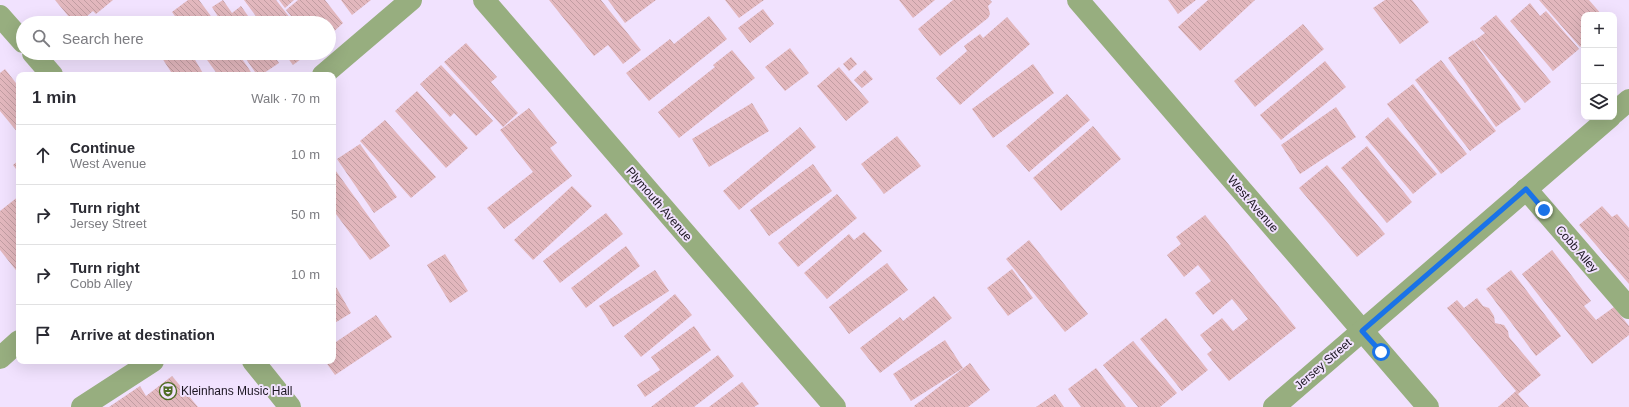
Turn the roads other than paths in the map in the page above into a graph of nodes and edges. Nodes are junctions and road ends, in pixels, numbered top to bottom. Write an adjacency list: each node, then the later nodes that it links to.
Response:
1 (411, 0): 8 (street)
2 (484, 0): 21 (street, Plymouth Avenue)
3 (1078, 0): 14 (street, West Avenue)
4 (0, 16): 5 (street)
5 (16, 34)
6 (39, 60): 7 (street)
7 (49, 72)
8 (327, 72)
9 (1629, 100): 10 (street)
10 (1617, 110)
11 (1606, 120): 12 (street, Jersey Street)
12 (1526, 189): 13 (street, Cobb Alley); 14 (street, Jersey Street)
13 (1629, 308)
14 (1362, 331): 22 (street, Jersey Street); 23 (street, West Avenue)
15 (16, 344): 16 (street)
16 (0, 358)
17 (148, 364): 19 (street)
18 (255, 364): 20 (street)
19 (82, 407)
20 (290, 407)
21 (835, 407)
22 (1274, 407)
23 (1428, 407)

